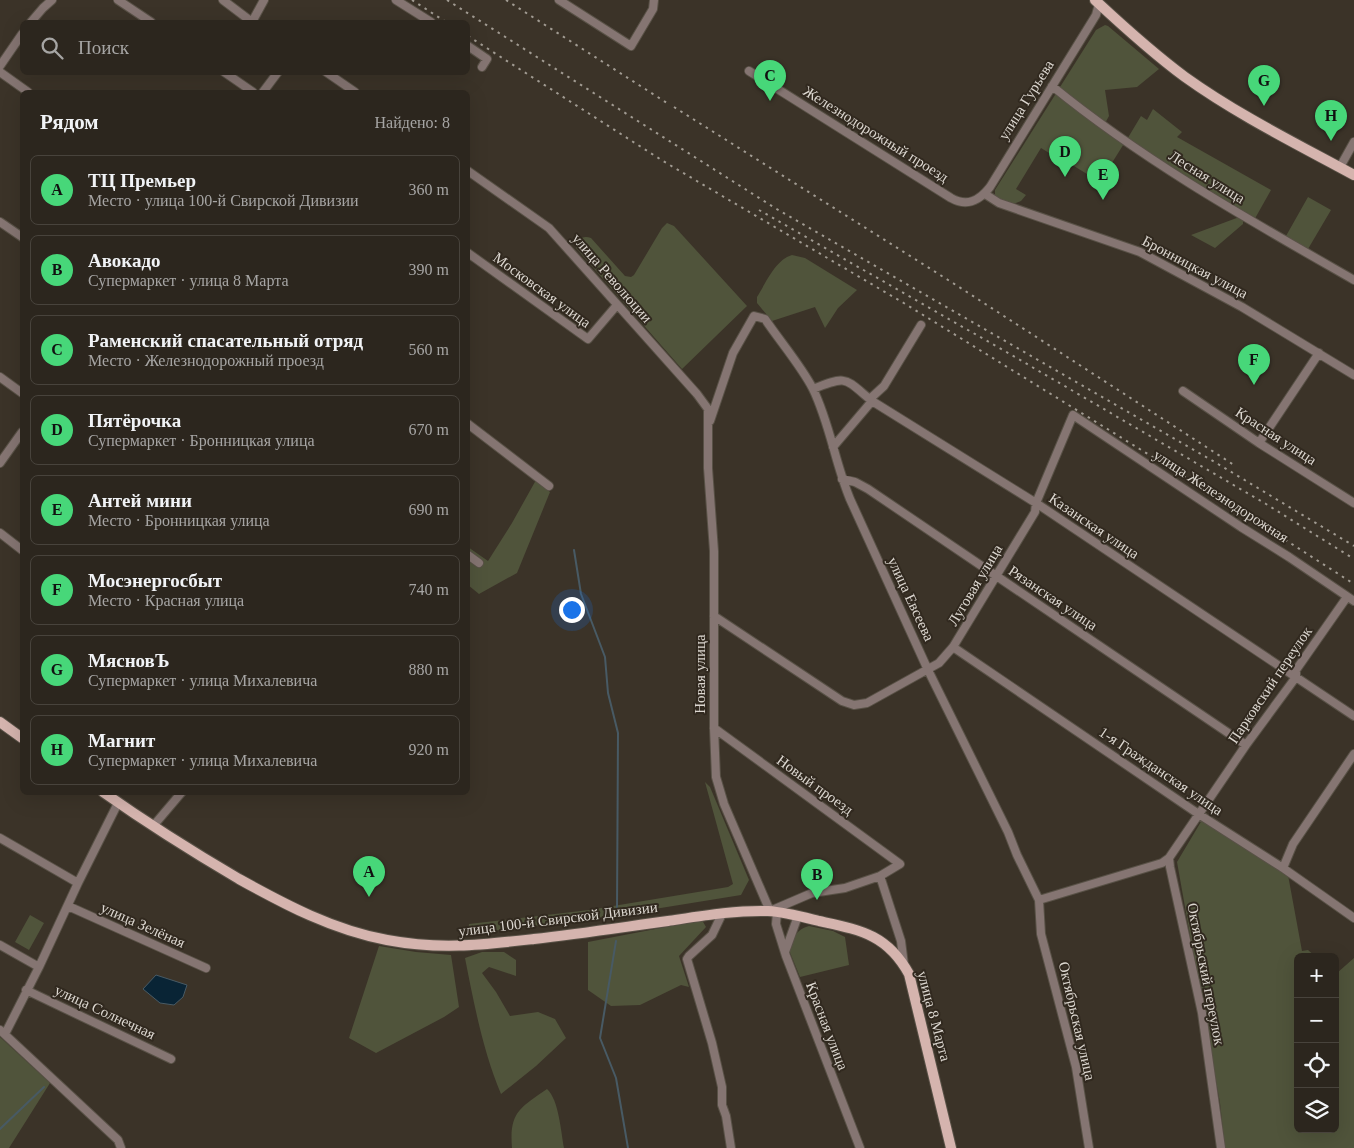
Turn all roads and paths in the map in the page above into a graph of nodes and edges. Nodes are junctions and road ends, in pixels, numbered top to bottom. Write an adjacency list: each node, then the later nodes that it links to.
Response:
1 (52, 0): 9 (street)
2 (118, 0): 10 (street)
3 (223, 0): 11 (street)
4 (264, 0): 12 (street)
5 (396, 0): 13 (street)
6 (559, 0): 7 (street)
7 (654, 0)
8 (1099, 1): 23 (street, улица Гурьева); 29 (main road)
9 (33, 20)
10 (148, 20)
11 (249, 20)
12 (253, 20)
13 (428, 20)
14 (20, 37): 16 (street)
15 (470, 47): 17 (street)
16 (0, 66)
17 (482, 68)
18 (749, 71): 32 (street, Железнодорожный проезд)
19 (0, 72): 24 (street)
20 (228, 75): 25 (street)
21 (276, 75): 26 (street)
22 (330, 75): 27 (street)
23 (1052, 86): 32 (street, улица Гурьева); 36 (street, Лесная улица)
24 (25, 90)
25 (250, 90)
26 (264, 90)
27 (352, 90)
28 (1354, 142): 29 (street)
29 (1340, 167): 31 (main road)
30 (470, 172): 37 (street, улица Революции)
31 (1354, 175)
32 (985, 194): 39 (street, Бронницкая улица)
33 (0, 222): 34 (street)
34 (20, 236)
35 (470, 254): 37 (street, Московская улица)
36 (1354, 280)
37 (617, 305): 48 (street, улица Революции)
38 (921, 325): 45 (street)
39 (1319, 353): 40 (street, Бронницкая улица); 50 (street)
40 (1354, 375)
41 (0, 377): 44 (street)
42 (813, 389): 45 (street, Казанская улица); 48 (street, улица Евсеева); 51 (street, улица Евсеева)
43 (1182, 391): 50 (street, Красная улица)
44 (20, 392)
45 (872, 400): 51 (street); 55 (street, Казанская улица)
46 (1073, 415): 55 (street, Луговая улица); 62 (street, улица Железнодорожная)
47 (470, 426): 54 (street)
48 (708, 426): 63 (street, Новая улица)
49 (20, 435): 52 (street)
50 (1259, 442): 56 (street, Красная улица)
51 (833, 447): 53 (street, улица Евсеева)
52 (0, 463)
53 (842, 479): 61 (street, Рязанская улица); 65 (street, улица Евсеева)
54 (549, 486)
55 (1036, 503): 61 (street, Луговая улица); 66 (street, Казанская улица)
56 (1354, 503)
57 (0, 533): 58 (street)
58 (20, 548)
59 (470, 556): 60 (street)
60 (479, 563)
61 (996, 576): 64 (street, Луговая улица); 71 (street, Рязанская улица)
62 (1351, 599): 66 (street, Парковский переулок)
63 (714, 616): 65 (street, Луговая улица); 69 (street, Новая улица)
64 (953, 647): 65 (street, Луговая улица); 76 (street, 1-я Гражданская улица)
65 (928, 670): 83 (street, улица Евсеева)
66 (1296, 677): 67 (street, Казанская улица); 71 (street, Парковский переулок)
67 (1354, 716)
68 (0, 722): 70 (main road)
69 (714, 728): 81 (street, Новый проезд); 85 (street, Новая улица)
70 (20, 737)
71 (1246, 745): 76 (street, Парковский переулок)
72 (1354, 754): 80 (street)
73 (107, 795): 75 (main road, улица 100-й Свирской Дивизии)
74 (179, 795): 77 (street)
75 (118, 803): 77 (main road, улица 100-й Свирской Дивизии); 82 (street)
76 (1200, 815): 79 (street); 80 (street, 1-я Гражданская улица)
77 (154, 825): 86 (main road, улица 100-й Свирской Дивизии)
78 (0, 838): 82 (street)
79 (1169, 858): 83 (street); 102 (street, Октябрьский переулок)
80 (1283, 868): 88 (street, 1-я Гражданская улица)
81 (880, 876): 85 (street); 91 (street)
82 (78, 883): 84 (street)
83 (1040, 900): 101 (street, Октябрьская улица)
84 (68, 906): 92 (street); 93 (street, улица Зелёная)
85 (777, 912): 86 (main road, улица 100-й Свирской Дивизии); 87 (main road, улица 8 Марта); 90 (street, Красная улица)
86 (722, 914): 98 (street)
87 (798, 916): 90 (street); 91 (main road, улица 8 Марта)
88 (1354, 918)
89 (0, 945): 92 (street)
90 (785, 952): 99 (street, Красная улица)
91 (904, 965): 100 (main road, улица 8 Марта)
92 (39, 967): 94 (street)
93 (206, 968)
94 (26, 990): 95 (street); 96 (street, улица Солнечная)
95 (2, 1032): 97 (street)
96 (171, 1059)
97 (121, 1148)
98 (731, 1148)
99 (860, 1148)
100 (951, 1148)
101 (1089, 1148)
102 (1221, 1148)

